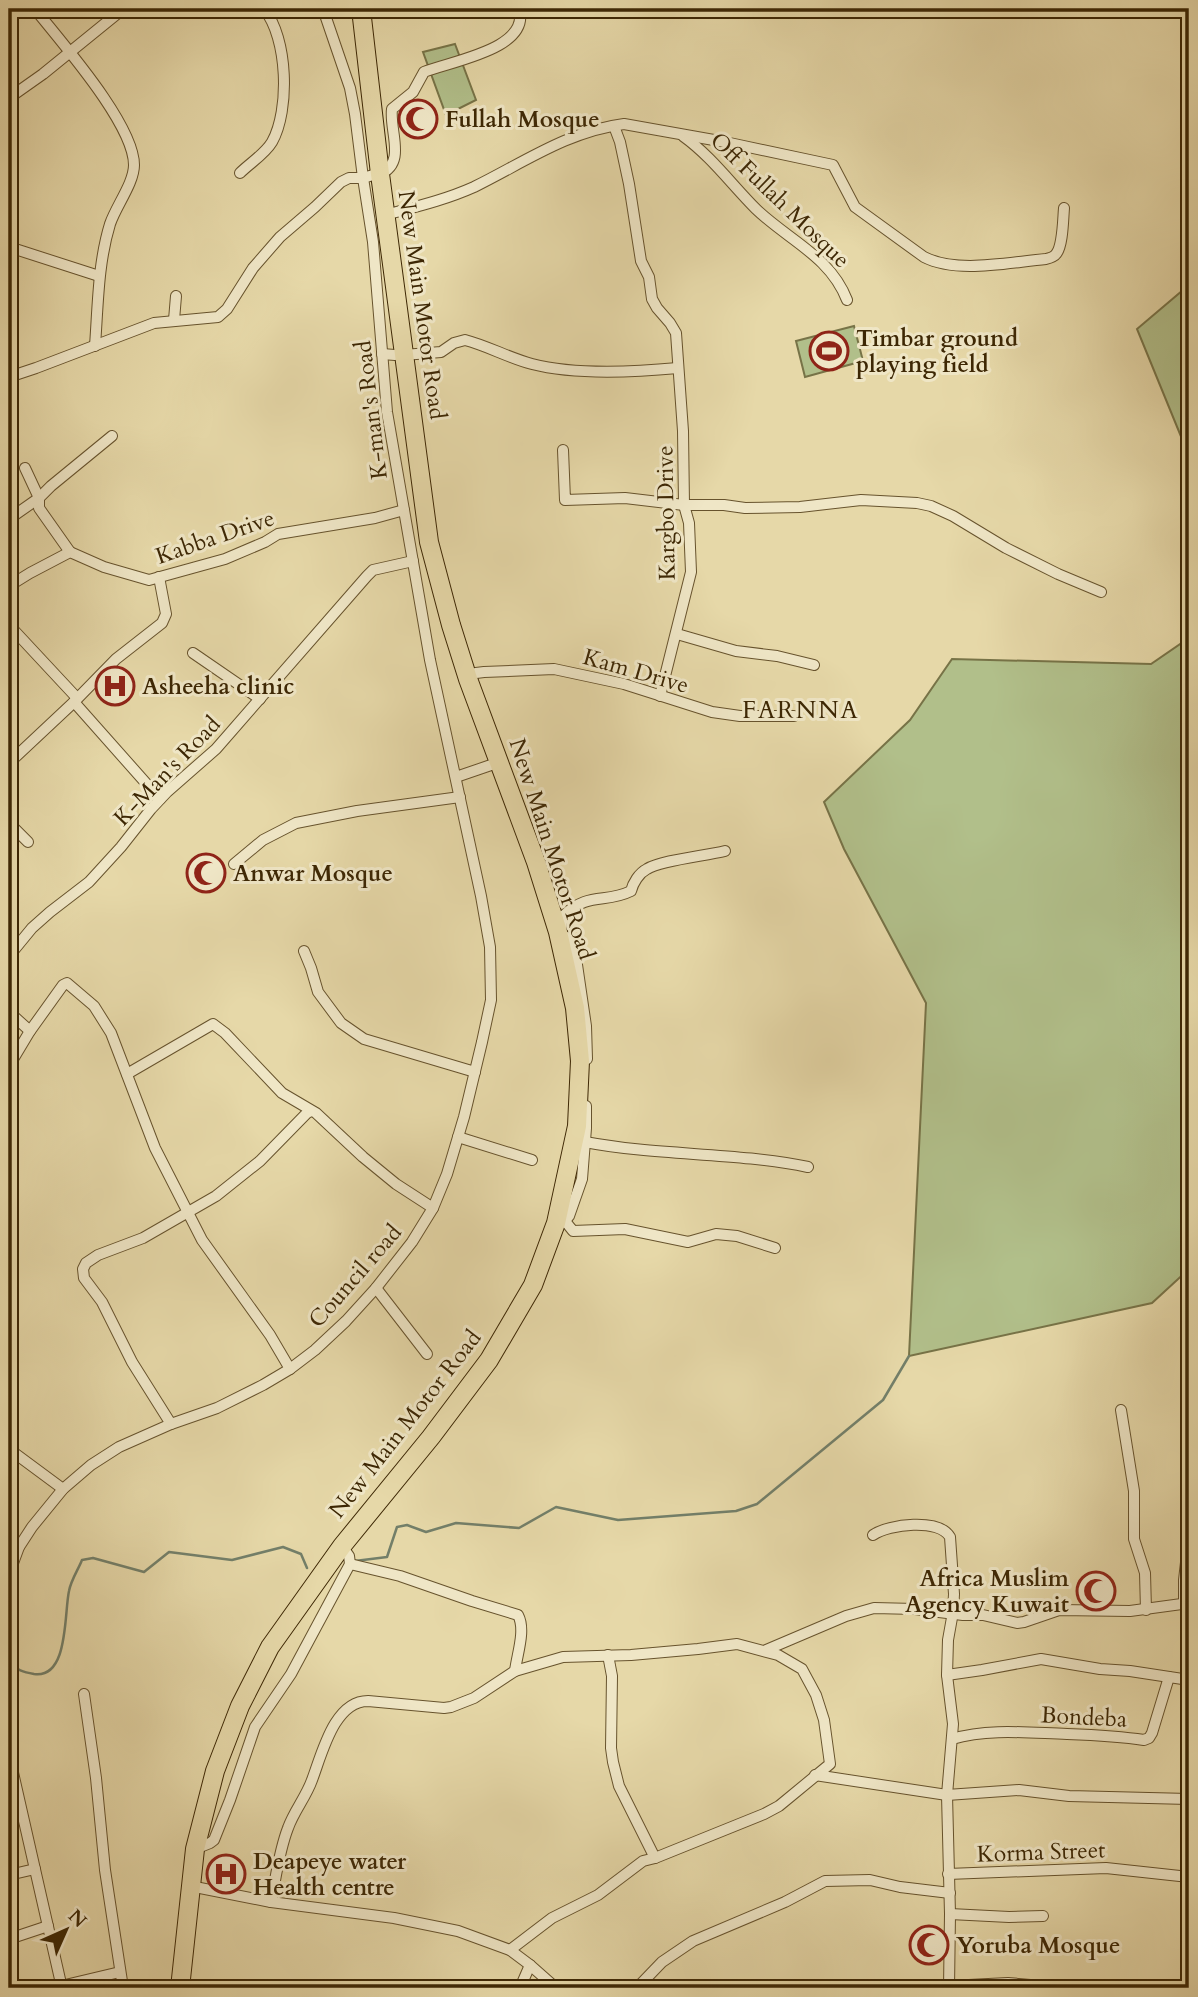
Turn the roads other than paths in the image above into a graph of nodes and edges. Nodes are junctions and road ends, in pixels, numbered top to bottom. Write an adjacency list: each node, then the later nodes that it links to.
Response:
1 (35, 9): 8 (street)
2 (123, 9): 8 (street)
3 (264, 9): 12 (street)
4 (323, 9): 13 (street)
5 (353, 9): 13 (highway, New Main Motor Road)
6 (361, 9): 13 (highway, New Main Motor Road)
7 (519, 9): 13 (street)
8 (69, 52): 9 (street); 17 (street)
9 (9, 98)
10 (614, 125): 11 (street, Off Fullah Mosque); 15 (street, Off Fullah Mosque); 23 (street, Kargbo Drive)
11 (679, 134): 14 (street, Off Fullah Mosque); 19 (street, Off Fullah Mosque)
12 (240, 173)
13 (372, 176): 15 (highway, New Main Motor Road); 20 (street); 22 (highway, New Main Motor Road)
14 (1064, 208)
15 (385, 215): 22 (highway, New Main Motor Road)
16 (9, 247): 17 (street)
17 (99, 276): 21 (street)
18 (176, 296): 20 (street)
19 (847, 300)
20 (174, 320): 21 (street)
21 (95, 346): 24 (street)
22 (394, 355): 23 (street); 30 (street, K-man's Road); 41 (highway, New Main Motor Road); 47 (highway, New Main Motor Road)
23 (678, 368): 29 (street, Kargbo Drive)
24 (9, 377)
25 (111, 436): 28 (street)
26 (563, 450): 29 (street)
27 (25, 468): 28 (street)
28 (39, 498): 31 (street); 32 (street)
29 (684, 505): 36 (street); 38 (street, Kargbo Drive)
30 (404, 510): 33 (street, K-man's Road); 34 (street, Kabba Drive)
31 (9, 519)
32 (70, 552): 34 (street, Kabba Drive); 35 (street)
33 (413, 561): 43 (street, K-Man's Road); 48 (street, K-man's Road)
34 (159, 577): 44 (street)
35 (9, 586)
36 (1101, 592)
37 (9, 625): 44 (street)
38 (677, 634): 40 (street); 42 (street, Kargbo Drive)
39 (192, 653): 43 (street)
40 (814, 665)
41 (468, 679): 42 (street, Kam Drive); 56 (highway, New Main Motor Road)
42 (660, 696): 45 (street, Kam Drive)
43 (260, 699): 50 (street, K-Man's Road)
44 (76, 700): 46 (street); 50 (street)
45 (793, 716)
46 (9, 764)
47 (491, 765): 48 (street); 121 (highway, New Main Motor Road)
48 (456, 777): 49 (street, K-man's Road)
49 (460, 797): 53 (street, K-man's Road); 55 (street)
50 (160, 799): 58 (street, K-Man's Road)
51 (9, 823): 52 (street)
52 (28, 842)
53 (470, 848): 62 (street, Council road)
54 (725, 851): 56 (street)
55 (234, 864)
56 (560, 932): 66 (street); 71 (highway, New Main Motor Road)
57 (304, 951): 62 (street)
58 (9, 956)
59 (9, 1012): 60 (street)
60 (30, 1031): 61 (street); 63 (street)
61 (9, 1066)
62 (475, 1072): 65 (street, Council road)
63 (127, 1074): 64 (street); 70 (street)
64 (311, 1111): 69 (street); 70 (street)
65 (458, 1137): 67 (street); 69 (street, Council road)
66 (585, 1142): 68 (street); 71 (street)
67 (532, 1160)
68 (808, 1167)
69 (433, 1208): 73 (street, Council road)
70 (188, 1213): 75 (street); 77 (street)
71 (560, 1222): 72 (street); 83 (highway, New Main Motor Road)
72 (775, 1248)
73 (376, 1288): 74 (street); 75 (street, Council road)
74 (427, 1354)
75 (290, 1369): 77 (street, Council road)
76 (1121, 1410): 88 (street)
77 (171, 1424): 79 (street, Council road)
78 (9, 1449): 79 (street)
79 (63, 1489): 84 (street, Council road)
80 (873, 1535): 89 (street)
81 (1189, 1536): 87 (street)
82 (9, 1540): 84 (street)
83 (342, 1546): 85 (street); 102 (highway, New Main Motor Road)
84 (19, 1547): 86 (street, Council road)
85 (350, 1564): 92 (street); 102 (street)
86 (9, 1574)
87 (1186, 1604): 88 (street)
88 (1146, 1610): 89 (street)
89 (953, 1612): 90 (street); 93 (street)
90 (765, 1651): 91 (street); 99 (street)
91 (608, 1655): 92 (street); 103 (street)
92 (514, 1671): 110 (street)
93 (947, 1675): 94 (street); 97 (street)
94 (1169, 1677): 95 (street); 97 (street, Bondeba)
95 (1189, 1679)
96 (84, 1694): 117 (street)
97 (952, 1739): 100 (street)
98 (9, 1755): 104 (street)
99 (815, 1775): 100 (street); 103 (street)
100 (947, 1795): 101 (street); 105 (street)
101 (1189, 1799)
102 (195, 1849): 108 (highway, New Main Motor Road)
103 (654, 1858): 115 (street)
104 (35, 1869): 106 (street); 113 (street)
105 (948, 1874): 107 (street, Korma Street); 109 (street)
106 (9, 1875)
107 (1189, 1877)
108 (190, 1886): 110 (street); 122 (highway, New Main Motor Road)
109 (950, 1893): 111 (street); 125 (street)
110 (271, 1902): 115 (street)
111 (950, 1914): 112 (street); 119 (street)
112 (1043, 1916)
113 (48, 1927): 114 (street); 118 (street)
114 (9, 1939)
115 (510, 1950): 116 (street)
116 (530, 1965): 123 (street); 124 (street)
117 (120, 1972): 118 (street); 120 (street)
118 (62, 1987)
119 (949, 1987): 126 (street)
120 (124, 1988)
121 (172, 1988)
122 (180, 1988)
123 (520, 1988)
124 (556, 1988)
125 (637, 1988)
126 (1189, 1988)

